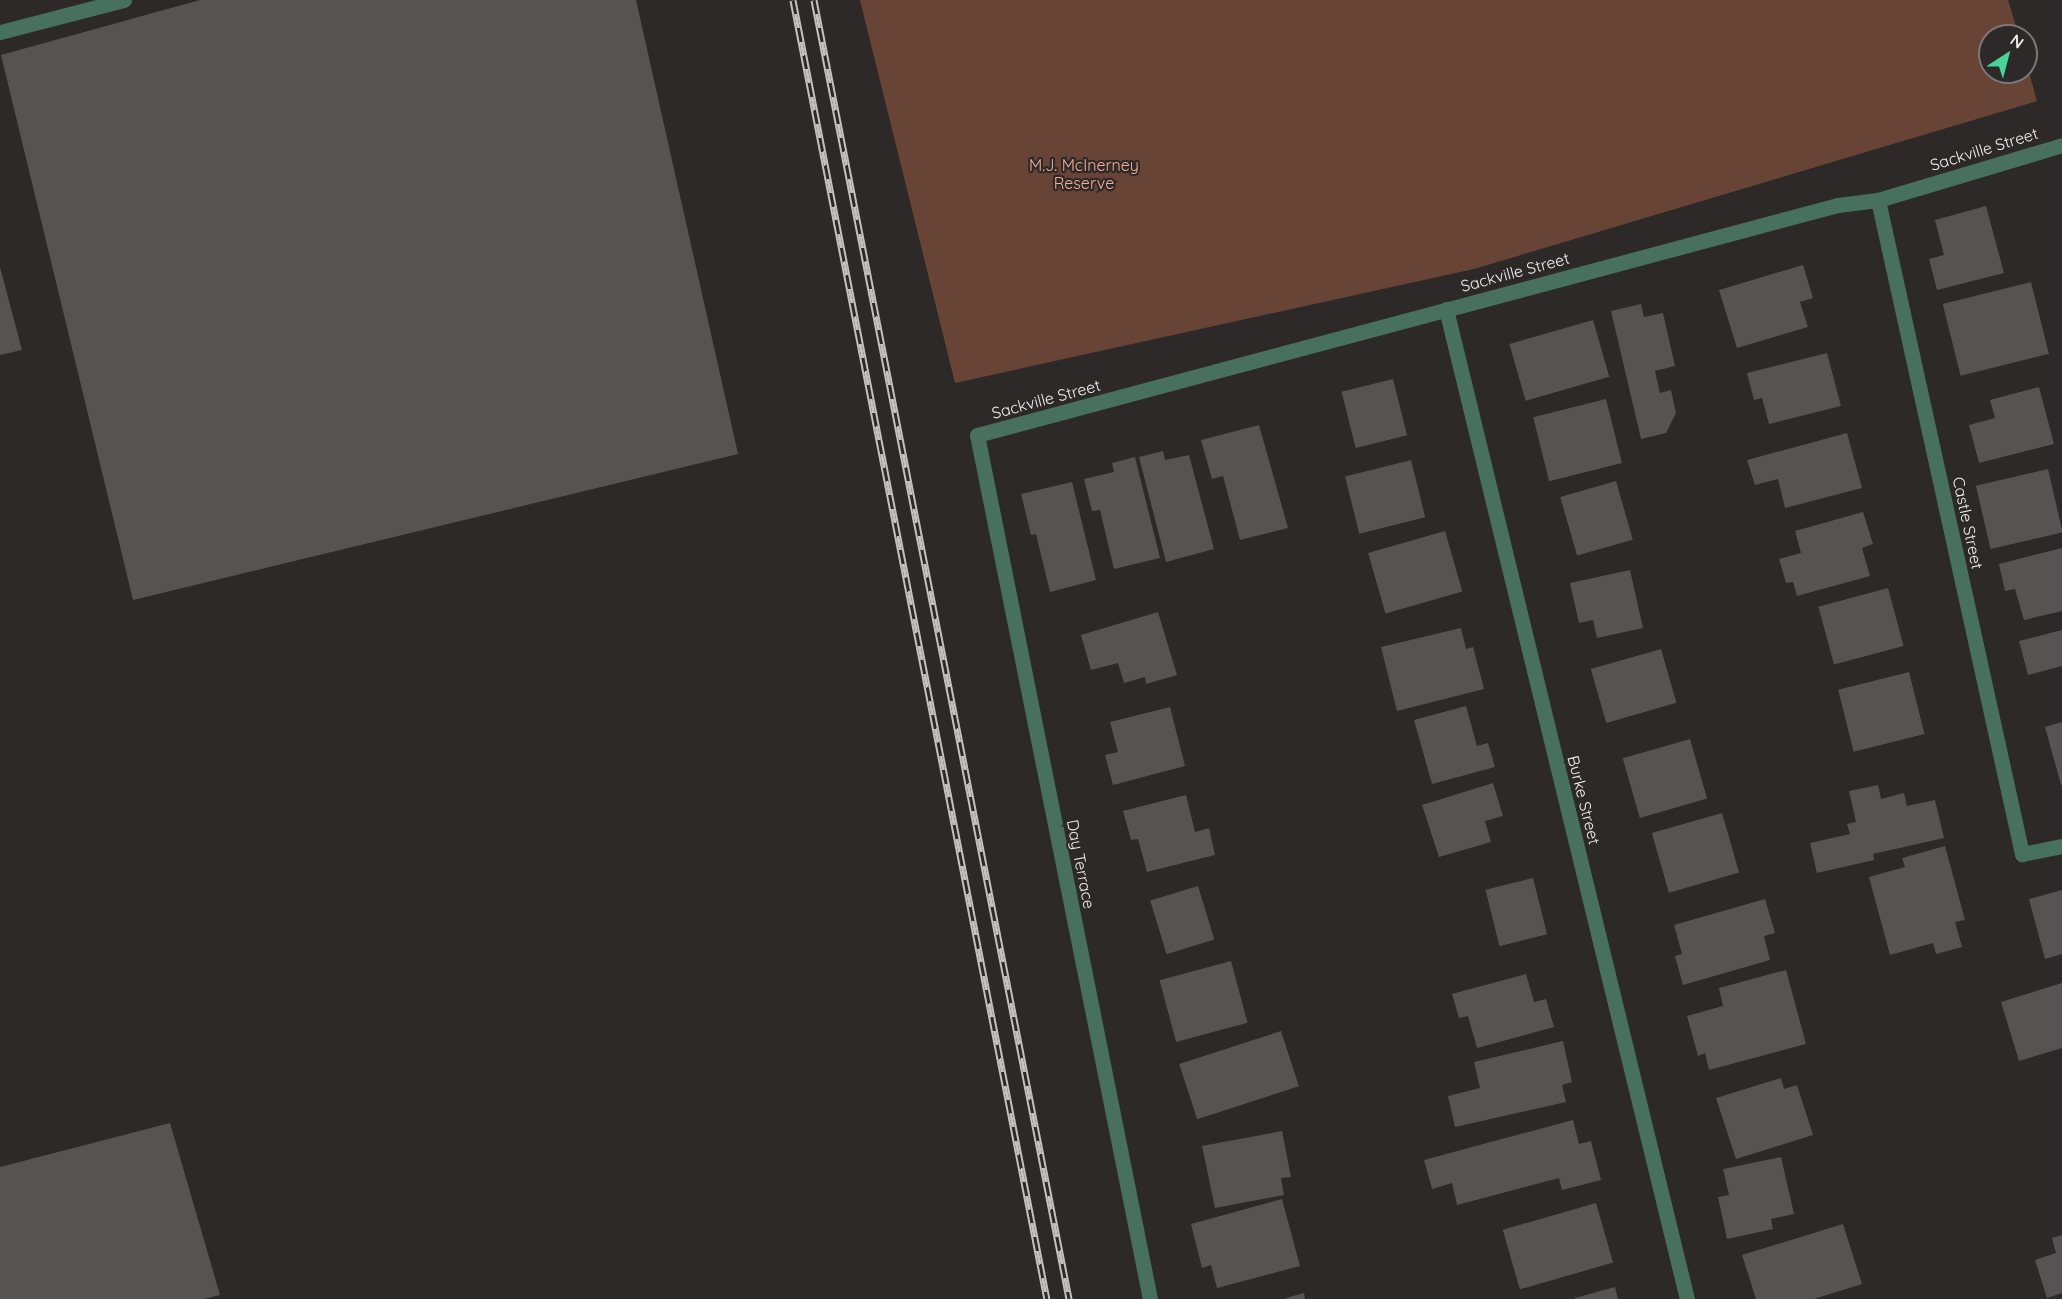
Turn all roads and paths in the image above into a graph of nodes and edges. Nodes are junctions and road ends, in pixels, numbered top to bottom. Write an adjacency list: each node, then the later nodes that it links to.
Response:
1 (124, 0): 2 (street)
2 (0, 32)
3 (2062, 144): 4 (street, Sackville Street)
4 (1878, 200): 5 (street, Sackville Street); 7 (street, Castle Street)
5 (1446, 309): 6 (street, Sackville Street); 9 (street, Burke Street)
6 (977, 435): 8 (street, Day Terrace)
7 (2062, 846)
8 (1150, 1299)
9 (1687, 1299)

